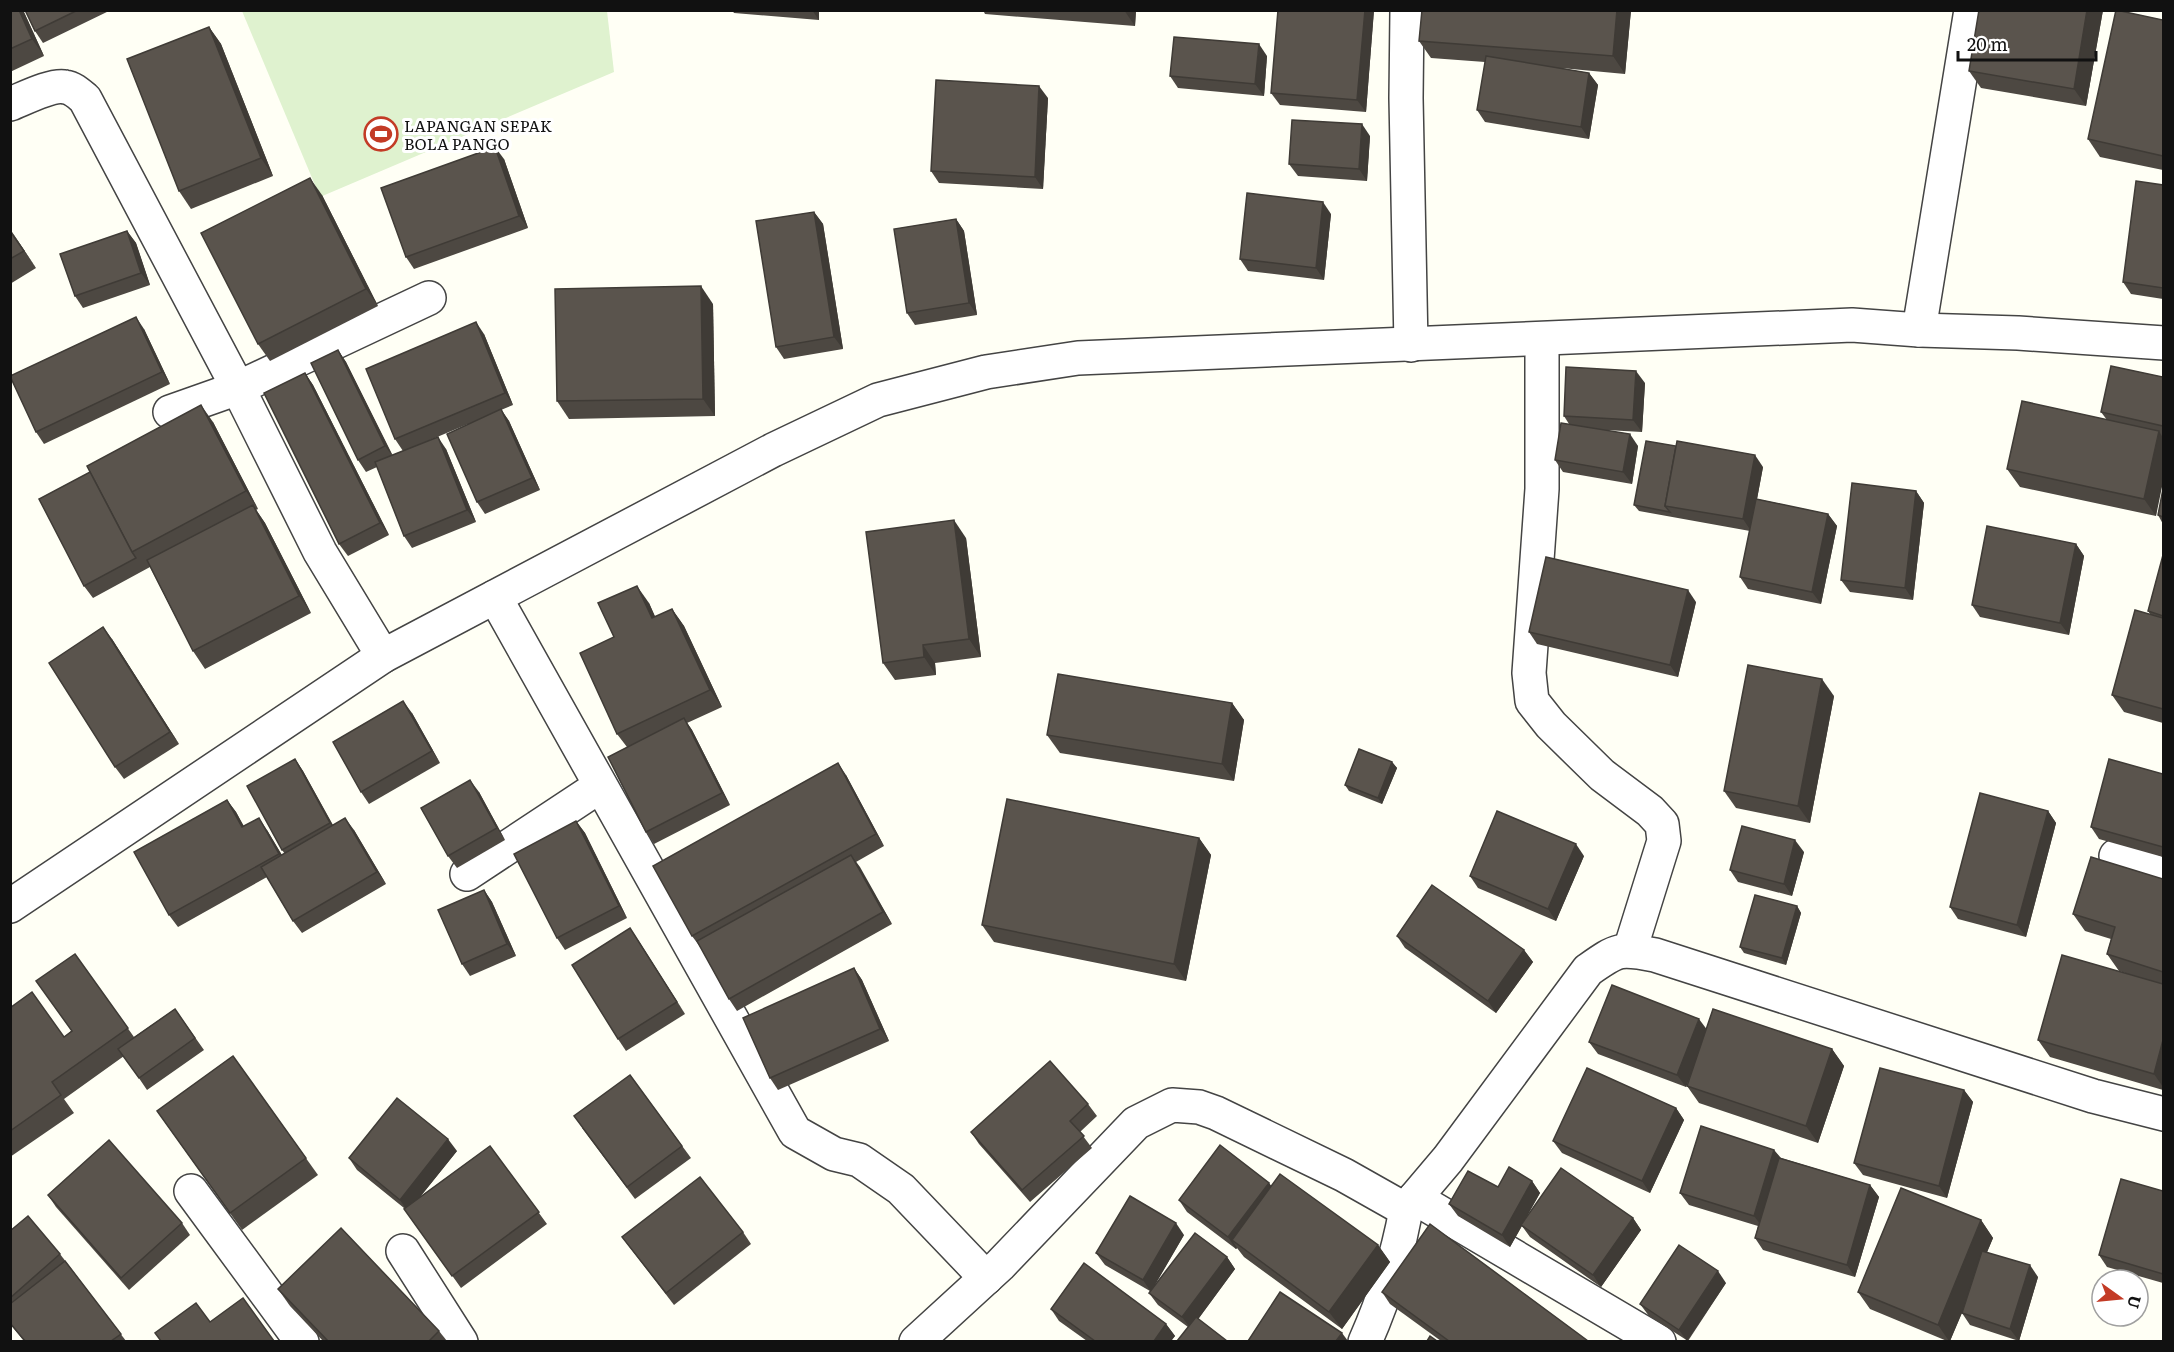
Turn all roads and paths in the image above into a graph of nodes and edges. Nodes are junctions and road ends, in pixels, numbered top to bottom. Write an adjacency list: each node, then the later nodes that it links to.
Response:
1 (1407, 10): 8 (street)
2 (1971, 10): 5 (street)
3 (10, 105): 9 (street)
4 (429, 298): 9 (street)
5 (1919, 330): 6 (street); 7 (street)
6 (1542, 339): 8 (street); 18 (street)
7 (2163, 343)
8 (1411, 345): 11 (street)
9 (238, 388): 10 (street); 12 (street)
10 (170, 412)
11 (495, 597): 12 (street); 13 (street)
12 (383, 656): 17 (street)
13 (600, 786): 15 (street); 23 (street)
14 (2116, 856): 16 (street)
15 (467, 874)
16 (2163, 875)
17 (10, 906)
18 (1630, 950): 19 (street); 21 (street)
19 (2163, 1114)
20 (191, 1191): 24 (street)
21 (1410, 1204): 23 (street); 27 (street); 28 (street)
22 (403, 1251): 25 (street)
23 (986, 1278): 26 (street)
24 (302, 1341)
25 (461, 1341)
26 (916, 1341)
27 (1365, 1341)
28 (1659, 1341)

